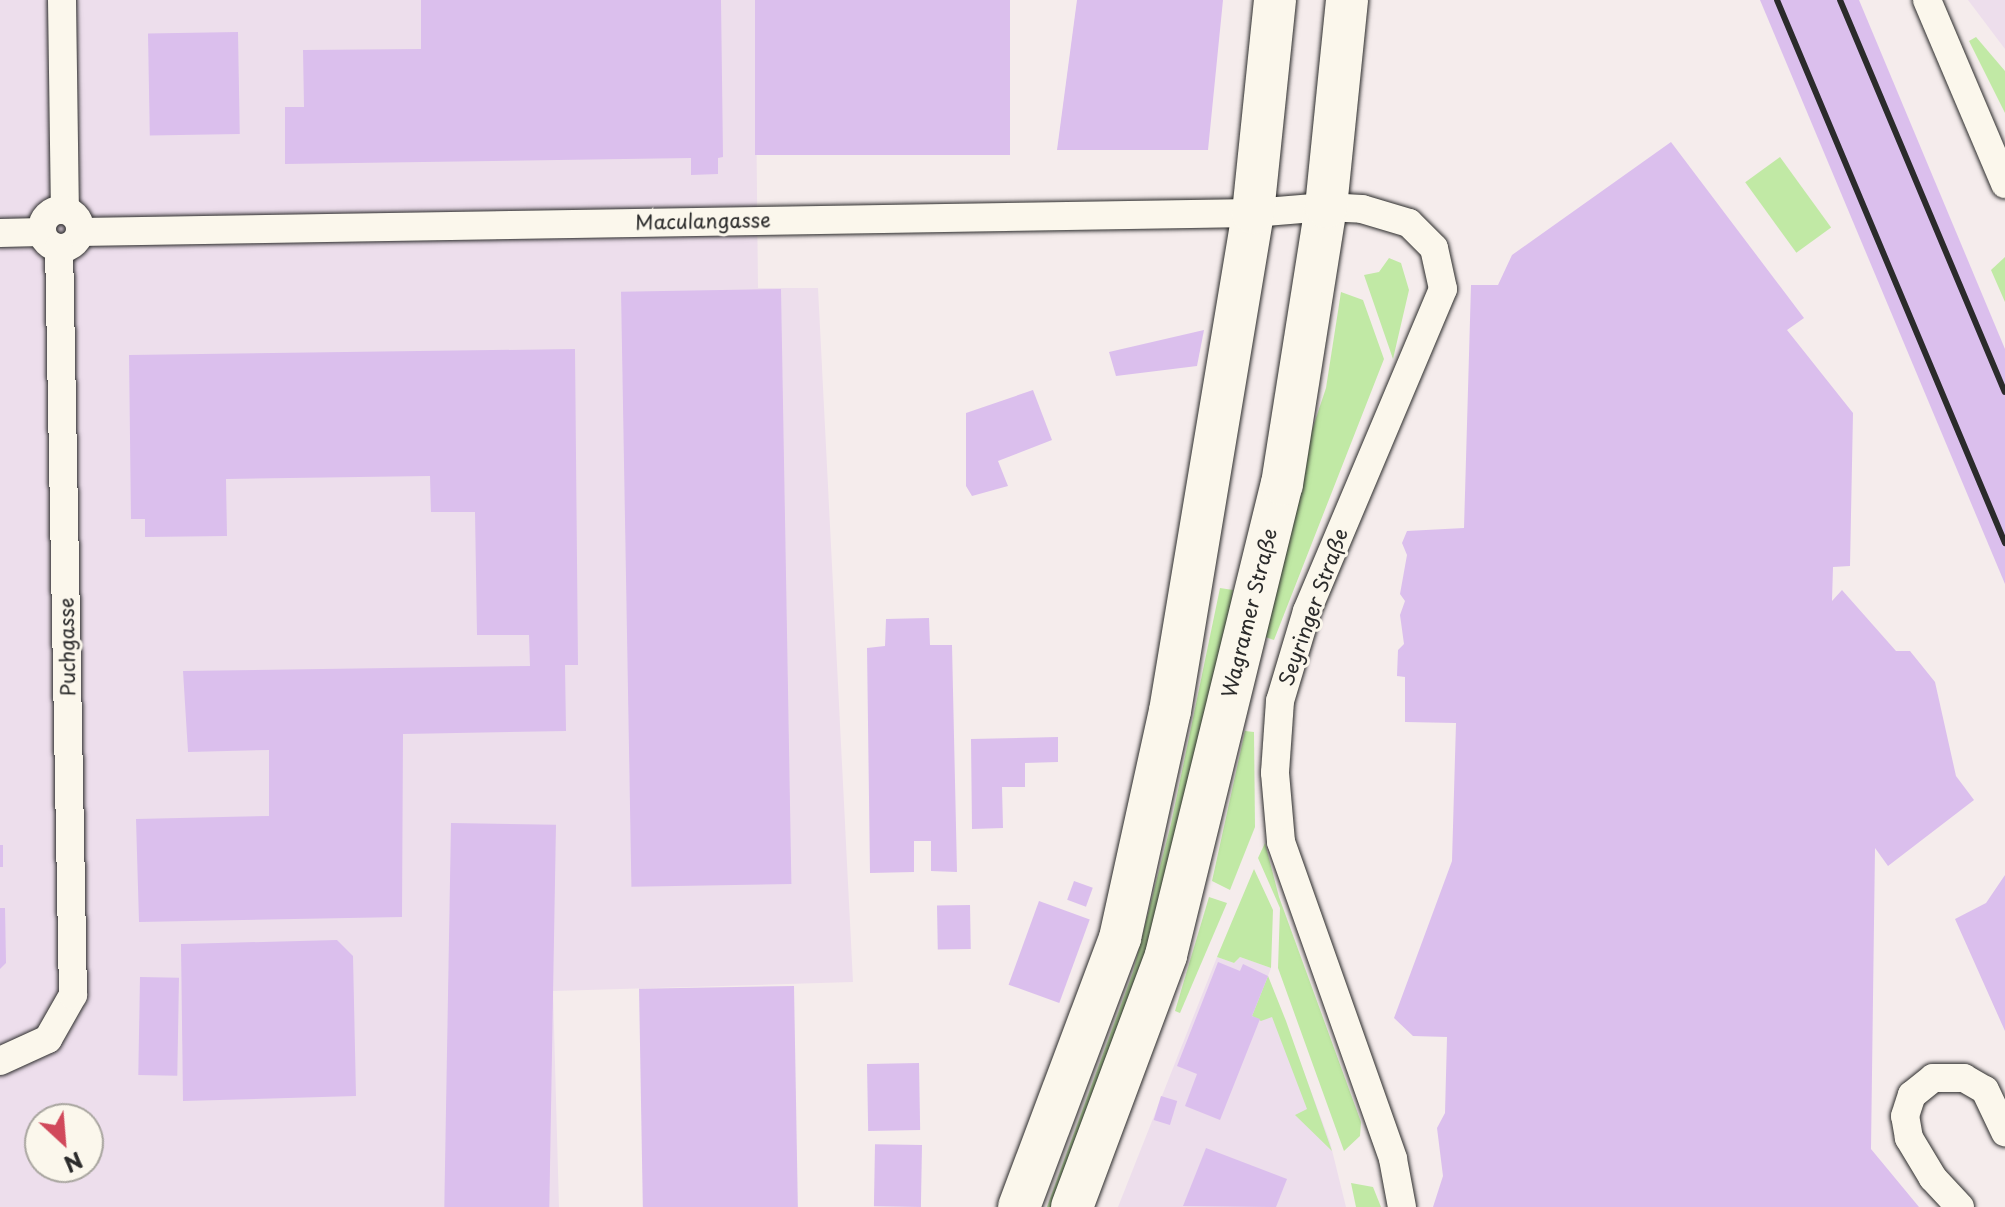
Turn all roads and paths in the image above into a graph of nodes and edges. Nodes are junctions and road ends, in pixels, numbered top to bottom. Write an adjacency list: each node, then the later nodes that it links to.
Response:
1 (62, 0): 8 (street, Puchgasse)
2 (1275, 0): 7 (main road)
3 (1347, 0): 6 (main road, Wagramer Straße)
4 (1927, 0): 5 (street)
5 (2005, 184)
6 (1326, 207): 7 (street, Maculangasse); 10 (street, Maculangasse); 14 (main road, Wagramer Straße)
7 (1253, 213): 8 (street, Maculangasse); 13 (main road)
8 (62, 230): 9 (street, Maculangasse); 11 (street, Puchgasse)
9 (0, 233)
10 (1434, 248): 15 (street, Seyringer Straße)
11 (0, 1061)
12 (2005, 1132): 16 (street)
13 (1019, 1207)
14 (1072, 1207)
15 (1402, 1207)
16 (1960, 1207)

